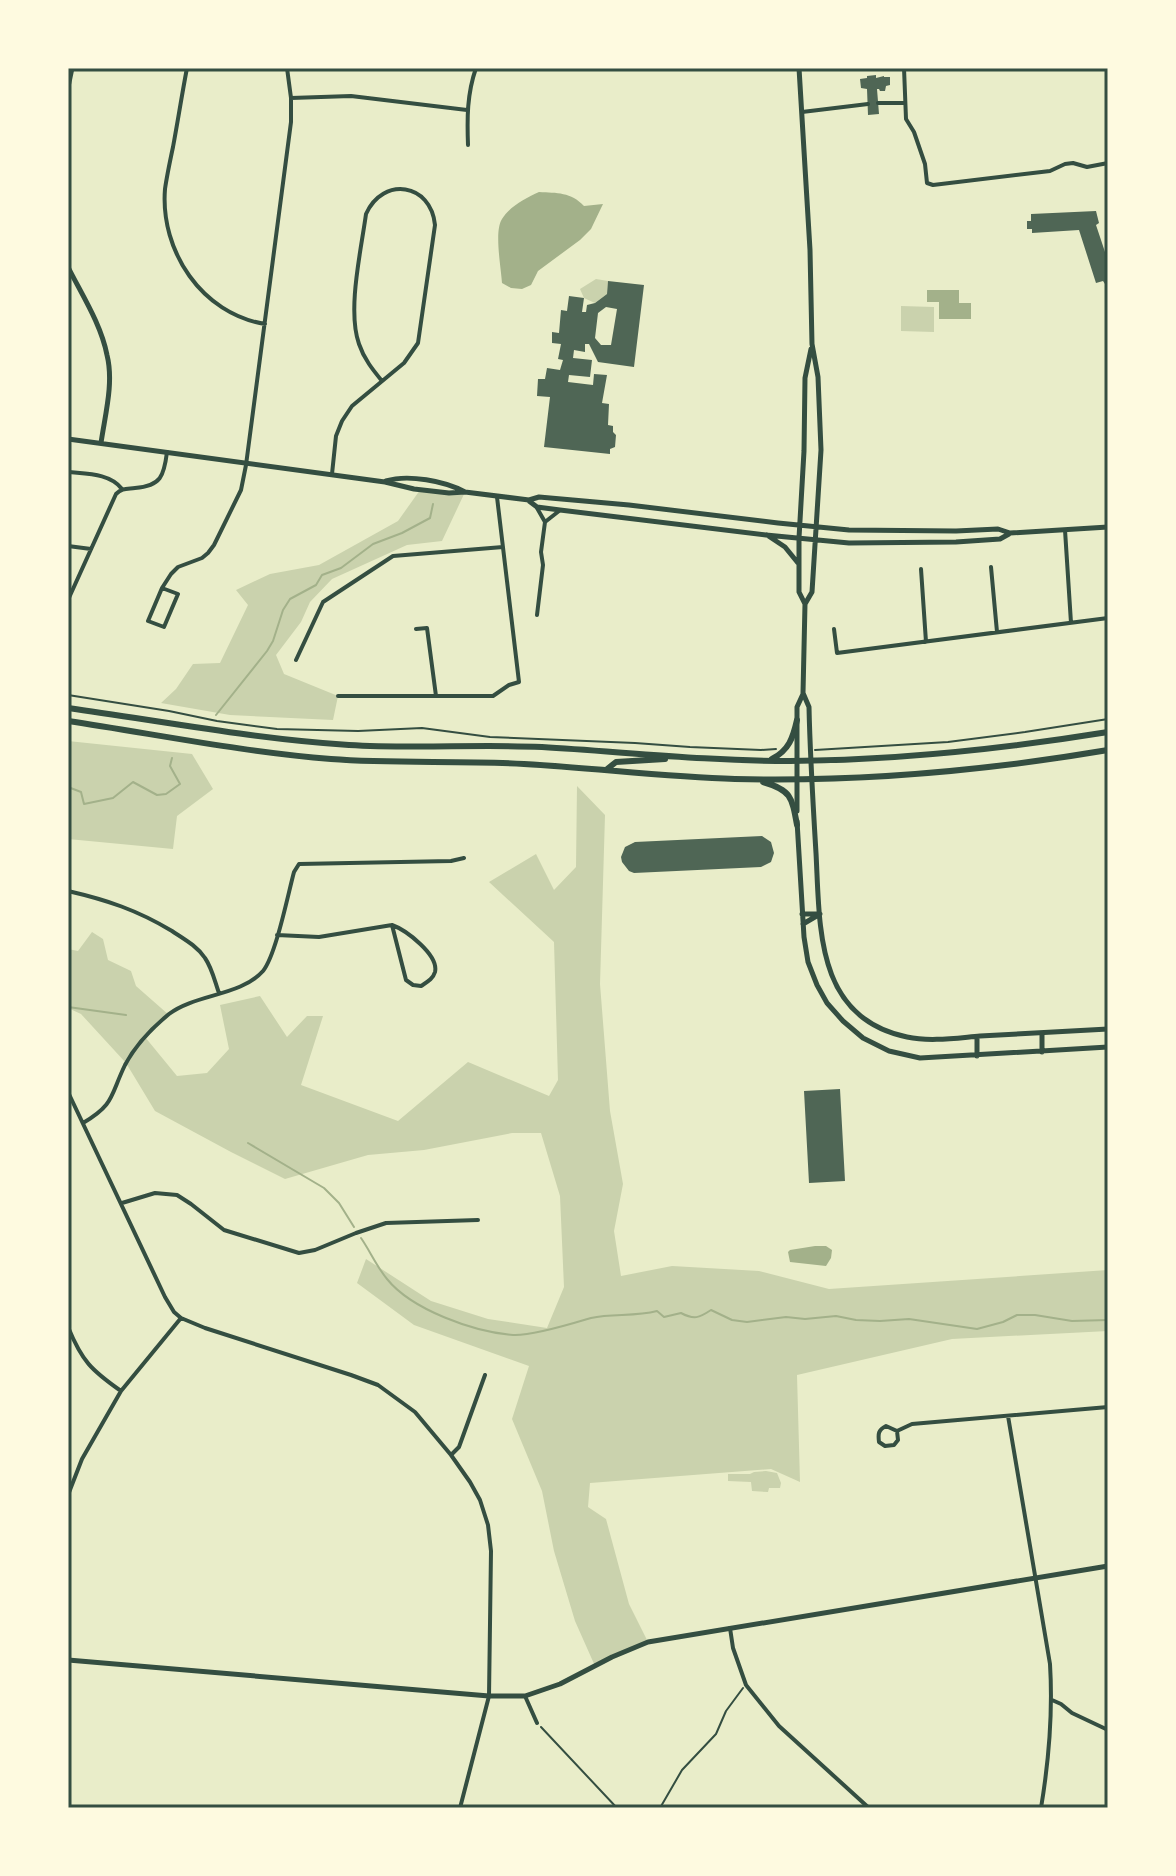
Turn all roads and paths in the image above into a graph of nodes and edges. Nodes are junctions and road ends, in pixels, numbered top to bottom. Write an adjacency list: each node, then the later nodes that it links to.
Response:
1 (72, 68): 7 (street)
2 (187, 68): 17 (street)
3 (287, 68): 8 (street)
4 (476, 68): 12 (street)
5 (799, 68): 13 (street)
6 (904, 68): 10 (street)
7 (68, 87)
8 (291, 98): 12 (street); 17 (street)
9 (878, 103): 10 (street)
10 (904, 103): 15 (street)
11 (868, 104): 13 (street)
12 (467, 110): 14 (street)
13 (802, 112): 18 (street)
14 (468, 145)
15 (1108, 163)
16 (68, 267): 21 (street)
17 (265, 324): 23 (street)
18 (812, 344): 32 (street); 33 (street)
19 (382, 381): 19 (street); 25 (street)
20 (68, 439): 21 (street)
21 (101, 443): 22 (street)
22 (167, 452): 23 (street); 26 (street)
23 (246, 463): 25 (street); 46 (street)
24 (68, 472): 26 (street)
25 (332, 474): 27 (street)
26 (122, 489): 42 (street)
27 (497, 497): 28 (street); 41 (street)
28 (529, 500): 29 (street); 32 (street)
29 (537, 507): 30 (street); 31 (street)
30 (560, 510): 31 (street); 37 (street)
31 (545, 522): 49 (street)
32 (800, 525): 33 (street); 38 (street)
33 (816, 527): 36 (street); 39 (street)
34 (1108, 527): 35 (street)
35 (1065, 530): 36 (street); 51 (street)
36 (1010, 533): 39 (street)
37 (766, 535): 38 (street); 43 (street)
38 (799, 538): 39 (street); 43 (street)
39 (815, 540): 48 (street)
40 (68, 546): 42 (street)
41 (503, 547): 56 (street); 60 (street)
42 (91, 549): 47 (street)
43 (799, 565): 48 (street)
44 (991, 567): 54 (street)
45 (921, 569): 55 (street)
46 (162, 588): 46 (street)
47 (68, 600)
48 (805, 604): 57 (street)
49 (537, 615)
50 (1108, 618): 51 (street)
51 (1071, 623): 54 (street)
52 (416, 629): 60 (street)
53 (834, 629): 55 (street)
54 (997, 632): 55 (street)
55 (926, 642)
56 (296, 660)
57 (803, 693): 63 (street); 71 (street)
58 (68, 695): 66 (path)
59 (338, 696): 60 (street)
60 (436, 696)
61 (68, 708): 69 (main road)
62 (1108, 719): 67 (path)
63 (797, 720): 70 (main road); 72 (street)
64 (68, 721): 73 (main road)
65 (1108, 732): 71 (main road)
66 (777, 749)
67 (818, 749)
68 (1108, 750): 76 (main road)
69 (681, 757): 70 (main road); 73 (main road)
70 (769, 760): 72 (main road)
71 (810, 760): 72 (main road); 76 (street)
72 (796, 761): 75 (street)
73 (606, 770): 74 (main road)
74 (751, 779): 75 (main road); 77 (main road)
75 (796, 779): 76 (main road); 77 (street)
76 (811, 779): 81 (street)
77 (797, 825): 80 (street)
78 (464, 858): 84 (street)
79 (68, 891): 85 (street)
80 (802, 914): 81 (street); 82 (street)
81 (820, 914): 82 (street); 88 (street)
82 (803, 924): 91 (street)
83 (392, 925): 83 (street); 84 (street)
84 (277, 935): 85 (street)
85 (219, 993): 93 (street)
86 (1108, 1029): 87 (street)
87 (1042, 1033): 88 (street); 90 (street)
88 (977, 1037): 91 (street)
89 (1108, 1047): 90 (street)
90 (1042, 1052): 91 (street)
91 (977, 1056)
92 (68, 1092): 93 (street)
93 (83, 1123): 94 (street)
94 (121, 1204): 95 (street); 96 (street)
95 (478, 1220)
96 (181, 1318): 99 (street); 103 (street)
97 (68, 1327): 99 (street)
98 (485, 1375): 103 (street)
99 (121, 1391): 104 (street)
100 (1108, 1407): 101 (street)
101 (1008, 1416): 102 (street); 106 (street)
102 (897, 1431): 102 (street)
103 (451, 1455): 110 (street)
104 (68, 1495)
105 (1108, 1566): 106 (street)
106 (1036, 1578): 107 (street); 112 (street)
107 (730, 1628): 109 (street); 111 (street)
108 (68, 1660): 110 (street)
109 (746, 1685): 119 (path); 120 (street)
110 (489, 1696): 111 (street); 117 (street)
111 (525, 1696): 115 (street)
112 (1052, 1700): 113 (street); 114 (street)
113 (1052, 1710): 114 (street); 121 (street)
114 (1069, 1711): 116 (street)
115 (537, 1723): 118 (path)
116 (1108, 1730)
117 (460, 1808)
118 (617, 1808)
119 (660, 1808)
120 (869, 1808)
121 (1041, 1808)

